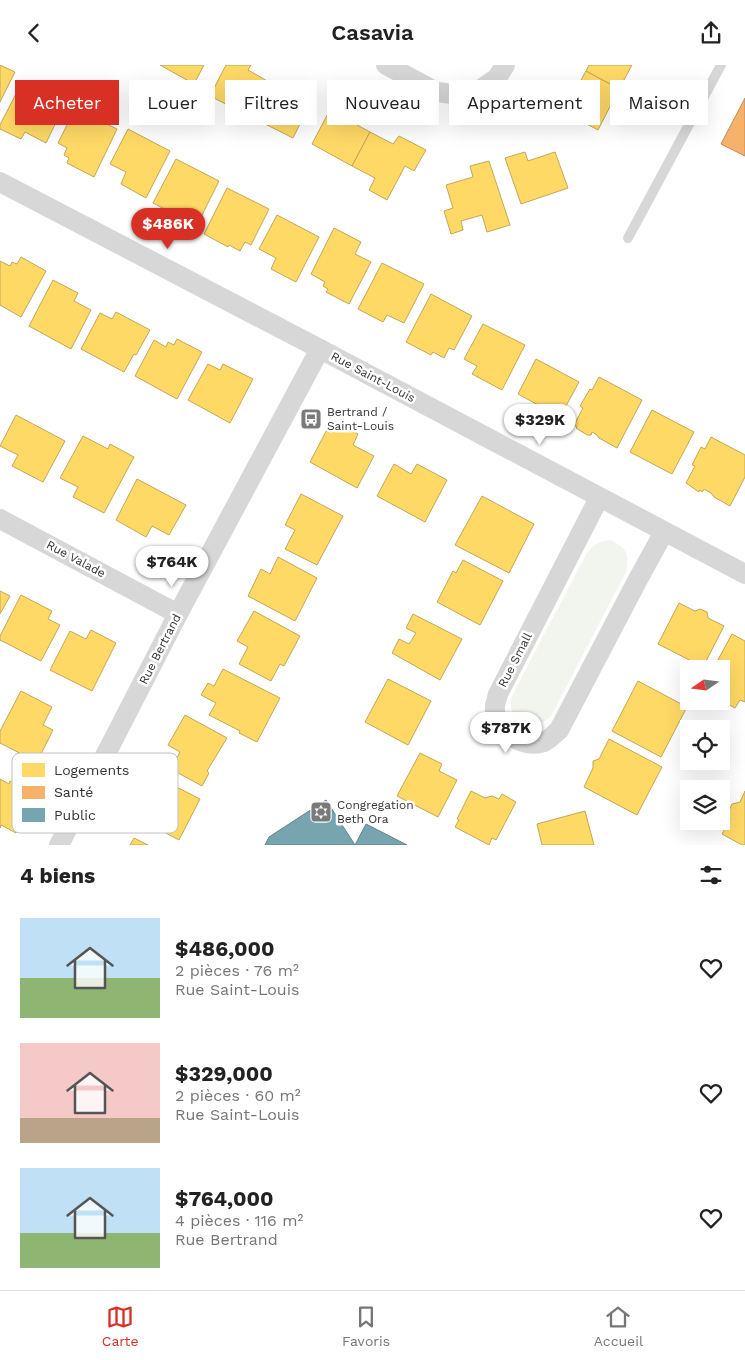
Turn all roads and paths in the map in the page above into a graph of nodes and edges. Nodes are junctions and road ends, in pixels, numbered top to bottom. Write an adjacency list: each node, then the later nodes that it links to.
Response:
1 (386, 65): 2 (street)
2 (504, 65)
3 (722, 65): 5 (lane)
4 (0, 182): 6 (street, Rue Saint-Louis)
5 (628, 238)
6 (320, 349): 7 (street, Rue Saint-Louis); 11 (street, Rue Bertrand)
7 (599, 498): 9 (street, Rue Saint-Louis); 9 (street, Rue Small)
8 (0, 519): 11 (street, Rue Valade)
9 (664, 532): 10 (street, Rue Saint-Louis)
10 (745, 574)
11 (178, 614): 12 (street, Rue Bertrand)
12 (106, 753)
13 (65, 833): 14 (street, Rue Bertrand)
14 (59, 845)

